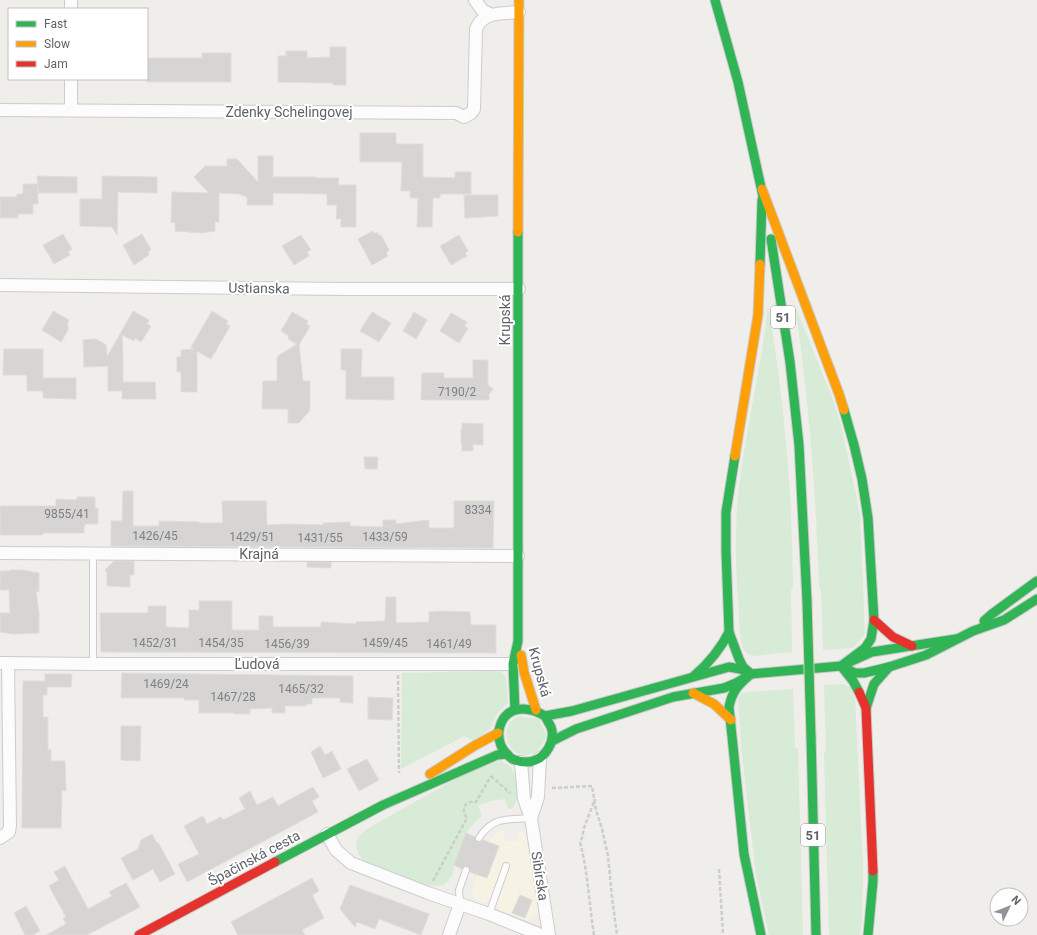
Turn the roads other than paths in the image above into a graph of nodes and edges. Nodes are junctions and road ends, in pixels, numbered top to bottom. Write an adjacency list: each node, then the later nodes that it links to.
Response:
1 (476, 0): 5 (street)
2 (519, 0): 4 (main road, Krupská)
3 (715, 0): 9 (main road, 51)
4 (519, 12): 5 (street); 11 (main road, Krupská)
5 (490, 14): 8 (street, Zdenky Schelingovej)
6 (71, 80): 8 (street)
7 (0, 110): 8 (street, Zdenky Schelingovej)
8 (71, 110)
9 (762, 189): 17 (main road); 19 (main road); 55 (main road, 51, bridge)
10 (0, 285): 11 (street, Ustianska)
11 (519, 289): 14 (main road, Krupská)
12 (0, 553): 13 (street, Krajná)
13 (93, 554): 14 (street, Krajná); 24 (lane)
14 (518, 556): 21 (main road, Krupská)
15 (1037, 581): 18 (main road)
16 (1035, 602): 18 (main road)
17 (874, 620): 22 (main road); 26 (main road)
18 (973, 631): 20 (main road)
19 (729, 632): 28 (main road); 29 (main road)
20 (956, 639): 22 (main road); 27 (main road)
21 (518, 641): 25 (main road, Krupská); 33 (main road, Krupská)
22 (912, 646): 26 (main road)
23 (4, 663): 24 (street, Ľudová); 44 (street)
24 (93, 664): 25 (street, Ľudová)
25 (513, 664): 32 (main road, Krupská)
26 (841, 666): 27 (main road); 28 (main road); 31 (main road)
27 (889, 667): 31 (main road)
28 (751, 674): 29 (main road); 30 (main road); 35 (main road)
29 (694, 676): 34 (main road)
30 (693, 693): 35 (main road); 37 (main road)
31 (866, 708): 56 (main road)
32 (515, 710): 33 (main road); 36 (main road)
33 (536, 710): 34 (main road)
34 (545, 716): 37 (main road)
35 (731, 720): 54 (main road)
36 (498, 733): 38 (main road); 41 (main road, Špačinská cesta)
37 (552, 741): 39 (main road)
38 (506, 754): 40 (main road); 41 (main road, Špačinská cesta)
39 (540, 758): 40 (main road); 42 (street, Sibírska)
40 (521, 762): 42 (street, Sibírska)
41 (383, 804): 43 (main road, Špačinská cesta)
42 (531, 818): 45 (lane); 53 (street, Sibírska)
43 (327, 834): 48 (street); 50 (main road, Špačinská cesta)
44 (0, 838)
45 (479, 838)
46 (506, 866): 49 (lane)
47 (466, 870): 48 (lane)
48 (460, 904): 49 (street); 51 (street)
49 (489, 914): 52 (street)
50 (139, 935)
51 (449, 935)
52 (541, 935)
53 (549, 935)
54 (761, 935)
55 (816, 935)
56 (868, 935)

